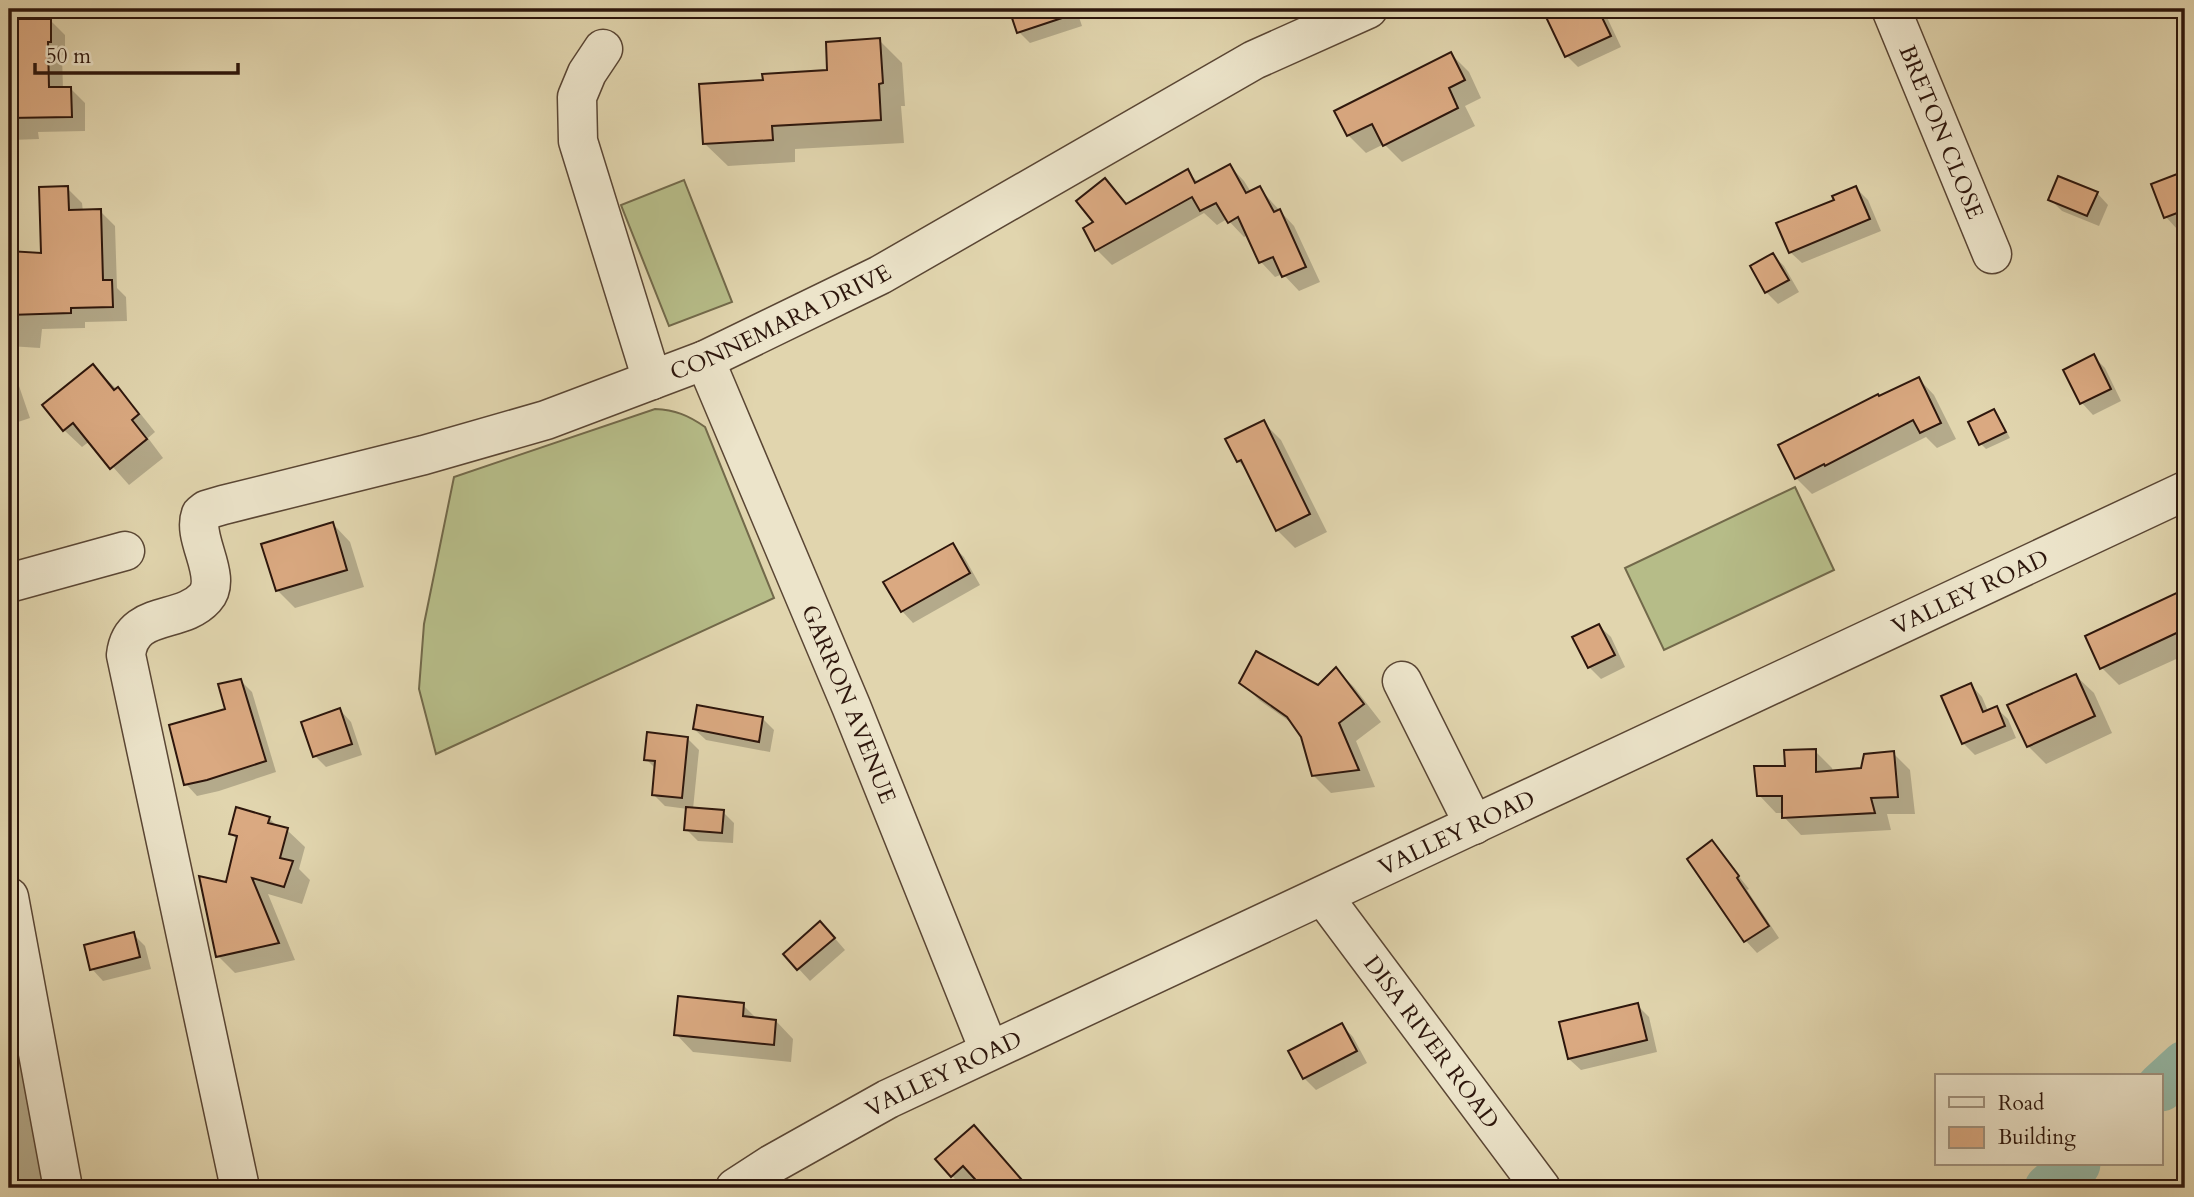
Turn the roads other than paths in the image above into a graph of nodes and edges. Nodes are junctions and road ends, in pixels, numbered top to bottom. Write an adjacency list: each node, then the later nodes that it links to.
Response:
1 (1368, 9): 5 (street, CONNEMARA DRIVE)
2 (1891, 9): 4 (street, BRETON CLOSE)
3 (603, 49): 6 (street)
4 (1992, 254)
5 (705, 360): 6 (street, CONNEMARA DRIVE); 14 (street, GARRON AVENUE)
6 (652, 380): 16 (street, CONNEMARA DRIVE)
7 (2185, 491): 11 (street, VALLEY ROAD)
8 (125, 551): 9 (street)
9 (9, 583)
10 (1402, 681): 11 (street)
11 (1474, 825): 12 (street, VALLEY ROAD)
12 (1323, 896): 14 (street, VALLEY ROAD); 18 (street, DISA RIVER ROAD)
13 (9, 897): 15 (street)
14 (989, 1050): 17 (street, VALLEY ROAD)
15 (63, 1188)
16 (240, 1188)
17 (735, 1188)
18 (1541, 1188)

